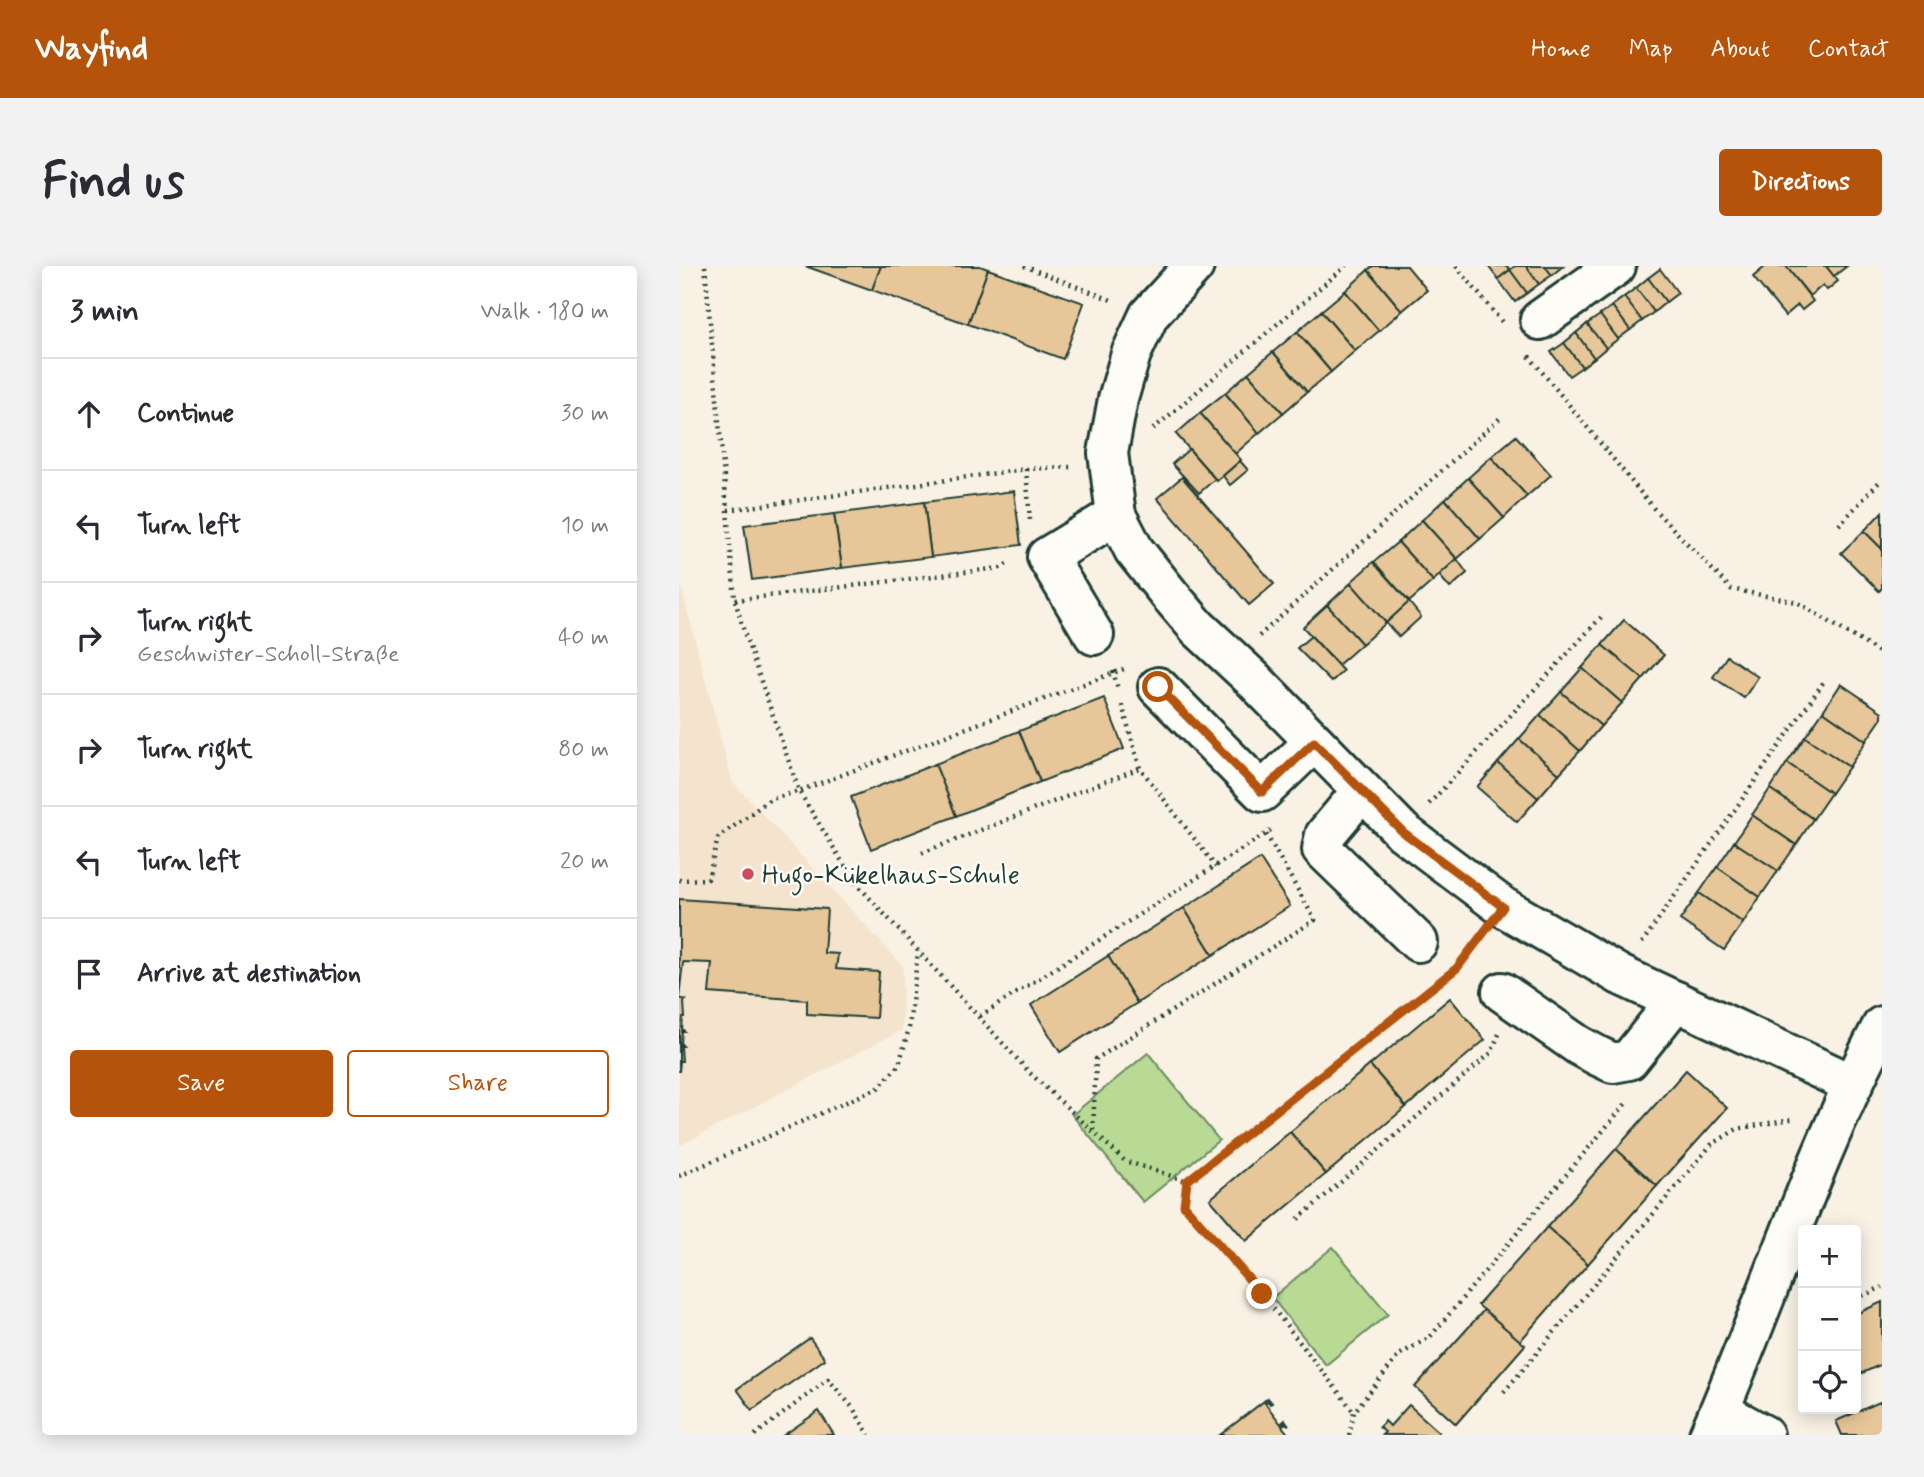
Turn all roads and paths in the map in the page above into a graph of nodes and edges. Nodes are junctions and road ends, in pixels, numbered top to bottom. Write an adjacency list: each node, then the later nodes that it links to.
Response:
1 (705, 266): 13 (path)
2 (1024, 266): 7 (path)
3 (1193, 266): 7 (street)
4 (1346, 266): 10 (path)
5 (1456, 266): 8 (path)
6 (1616, 266): 8 (street)
7 (1149, 314): 10 (street)
8 (1524, 334): 20 (path)
9 (1500, 418): 21 (path)
10 (1108, 459): 11 (path); 14 (street)
11 (1026, 469): 13 (path); 16 (path)
12 (1882, 479): 15 (path)
13 (728, 510): 17 (path)
14 (1116, 515): 16 (street); 21 (street)
15 (1839, 525)
16 (1040, 554): 17 (path); 19 (street)
17 (736, 600): 26 (path)
18 (1604, 614): 29 (path)
19 (1094, 635)
20 (1882, 654)
21 (1232, 660): 25 (street)
22 (1125, 668): 26 (path)
23 (1825, 680): 38 (path)
24 (1158, 687): 25 (street)
25 (1314, 742): 27 (street)
26 (799, 791): 33 (path); 36 (path)
27 (1362, 791): 29 (street); 35 (street)
28 (1274, 828): 30 (path)
29 (1403, 832): 34 (street)
30 (1266, 834): 32 (path); 45 (path)
31 (922, 853): 32 (path)
32 (1216, 867): 41 (path)
33 (679, 880)
34 (1503, 907): 37 (path); 38 (street)
35 (1418, 942)
36 (918, 951): 41 (path); 46 (path)
37 (1457, 968): 39 (path); 47 (path)
38 (1620, 975): 40 (street)
39 (1501, 992): 40 (street); 48 (path)
40 (1676, 1001): 43 (street)
41 (980, 1016): 45 (path)
42 (1882, 1026): 43 (street)
43 (1837, 1077): 51 (path); 53 (street)
44 (1632, 1097): 52 (path)
45 (1093, 1131): 47 (path)
46 (679, 1176)
47 (1187, 1181): 52 (path)
48 (1298, 1219)
49 (1882, 1287): 50 (path)
50 (1861, 1297)
51 (1504, 1392)
52 (1354, 1412): 56 (path)
53 (1714, 1423): 57 (street)
54 (755, 1435): 55 (path)
55 (869, 1435)
56 (1349, 1435)
57 (1764, 1435)

